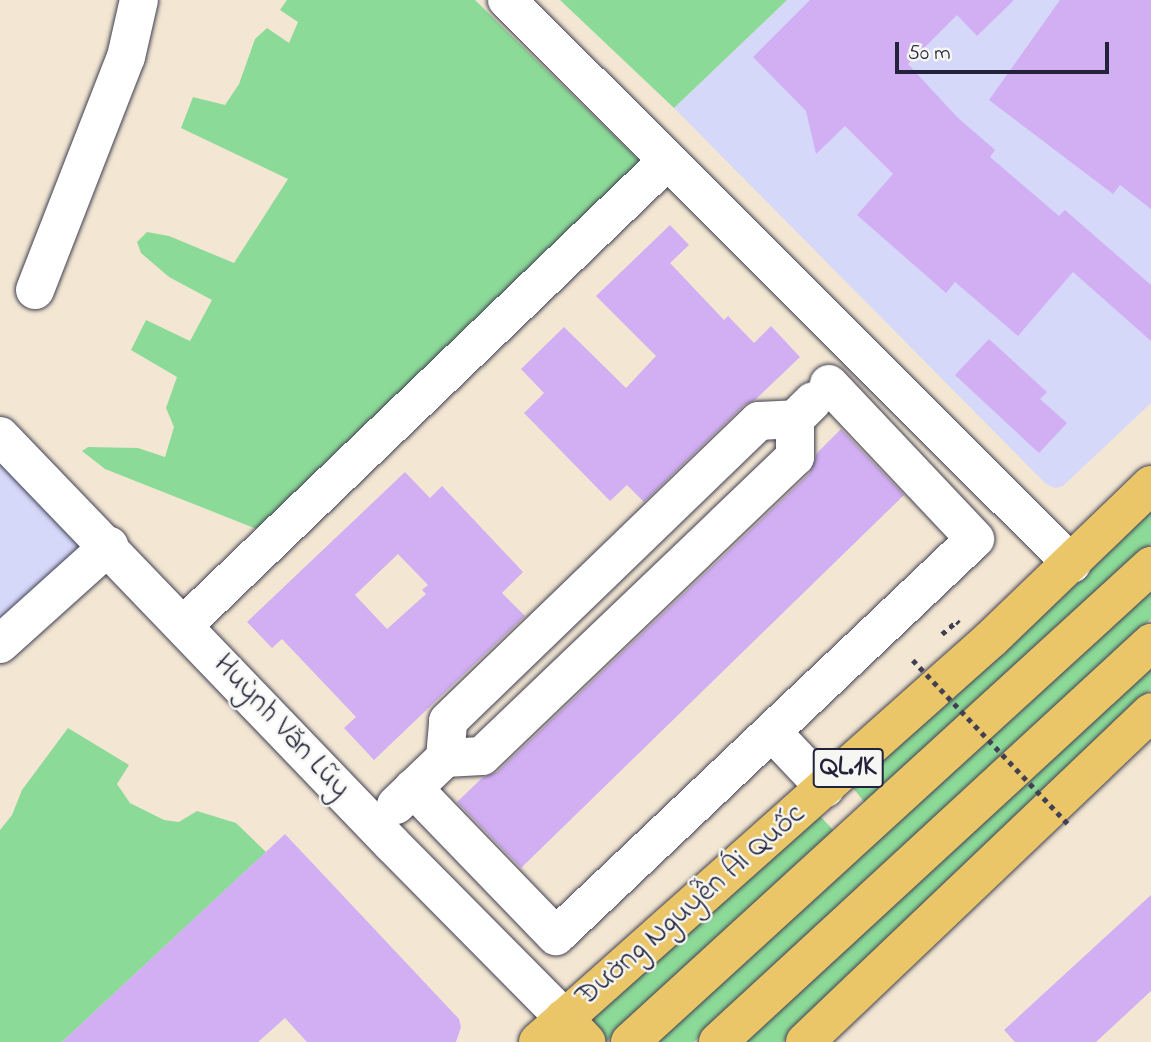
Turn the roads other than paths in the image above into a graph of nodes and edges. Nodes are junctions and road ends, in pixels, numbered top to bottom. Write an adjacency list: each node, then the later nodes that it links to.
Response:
1 (139, 0): 4 (street)
2 (507, 0): 3 (street)
3 (668, 160): 5 (street); 13 (street)
4 (35, 290)
5 (861, 353): 6 (street); 11 (street)
6 (830, 384): 7 (street); 17 (street)
7 (795, 419): 18 (street); 18 (street)
8 (0, 436): 10 (street, Huỳnh Văn Lũy)
9 (1151, 485): 11 (main road, Đường Nguyễn Ái Quốc / QL.1K)
10 (108, 546): 13 (street, Huỳnh Văn Lũy); 15 (street)
11 (1072, 564): 20 (main road, Đường Nguyễn Ái Quốc / QL.1K)
12 (1151, 566): 22 (main road, Đường Nguyễn Ái Quốc / QL.1K)
13 (184, 625): 21 (street, Huỳnh Văn Lũy)
14 (1151, 643): 25 (main road)
15 (0, 644)
16 (1151, 712): 26 (main road)
17 (773, 733): 19 (street); 20 (street)
18 (445, 758): 19 (street)
19 (413, 788): 21 (street)
20 (825, 788): 22 (main road); 23 (main road, Đường Nguyễn Ái Quốc / QL.1K)
21 (374, 825): 23 (street, Huỳnh Văn Lũy)
22 (864, 830): 24 (main road, Đường Nguyễn Ái Quốc / QL.1K)
23 (562, 1034)
24 (630, 1042)
25 (718, 1042)
26 (805, 1042)

